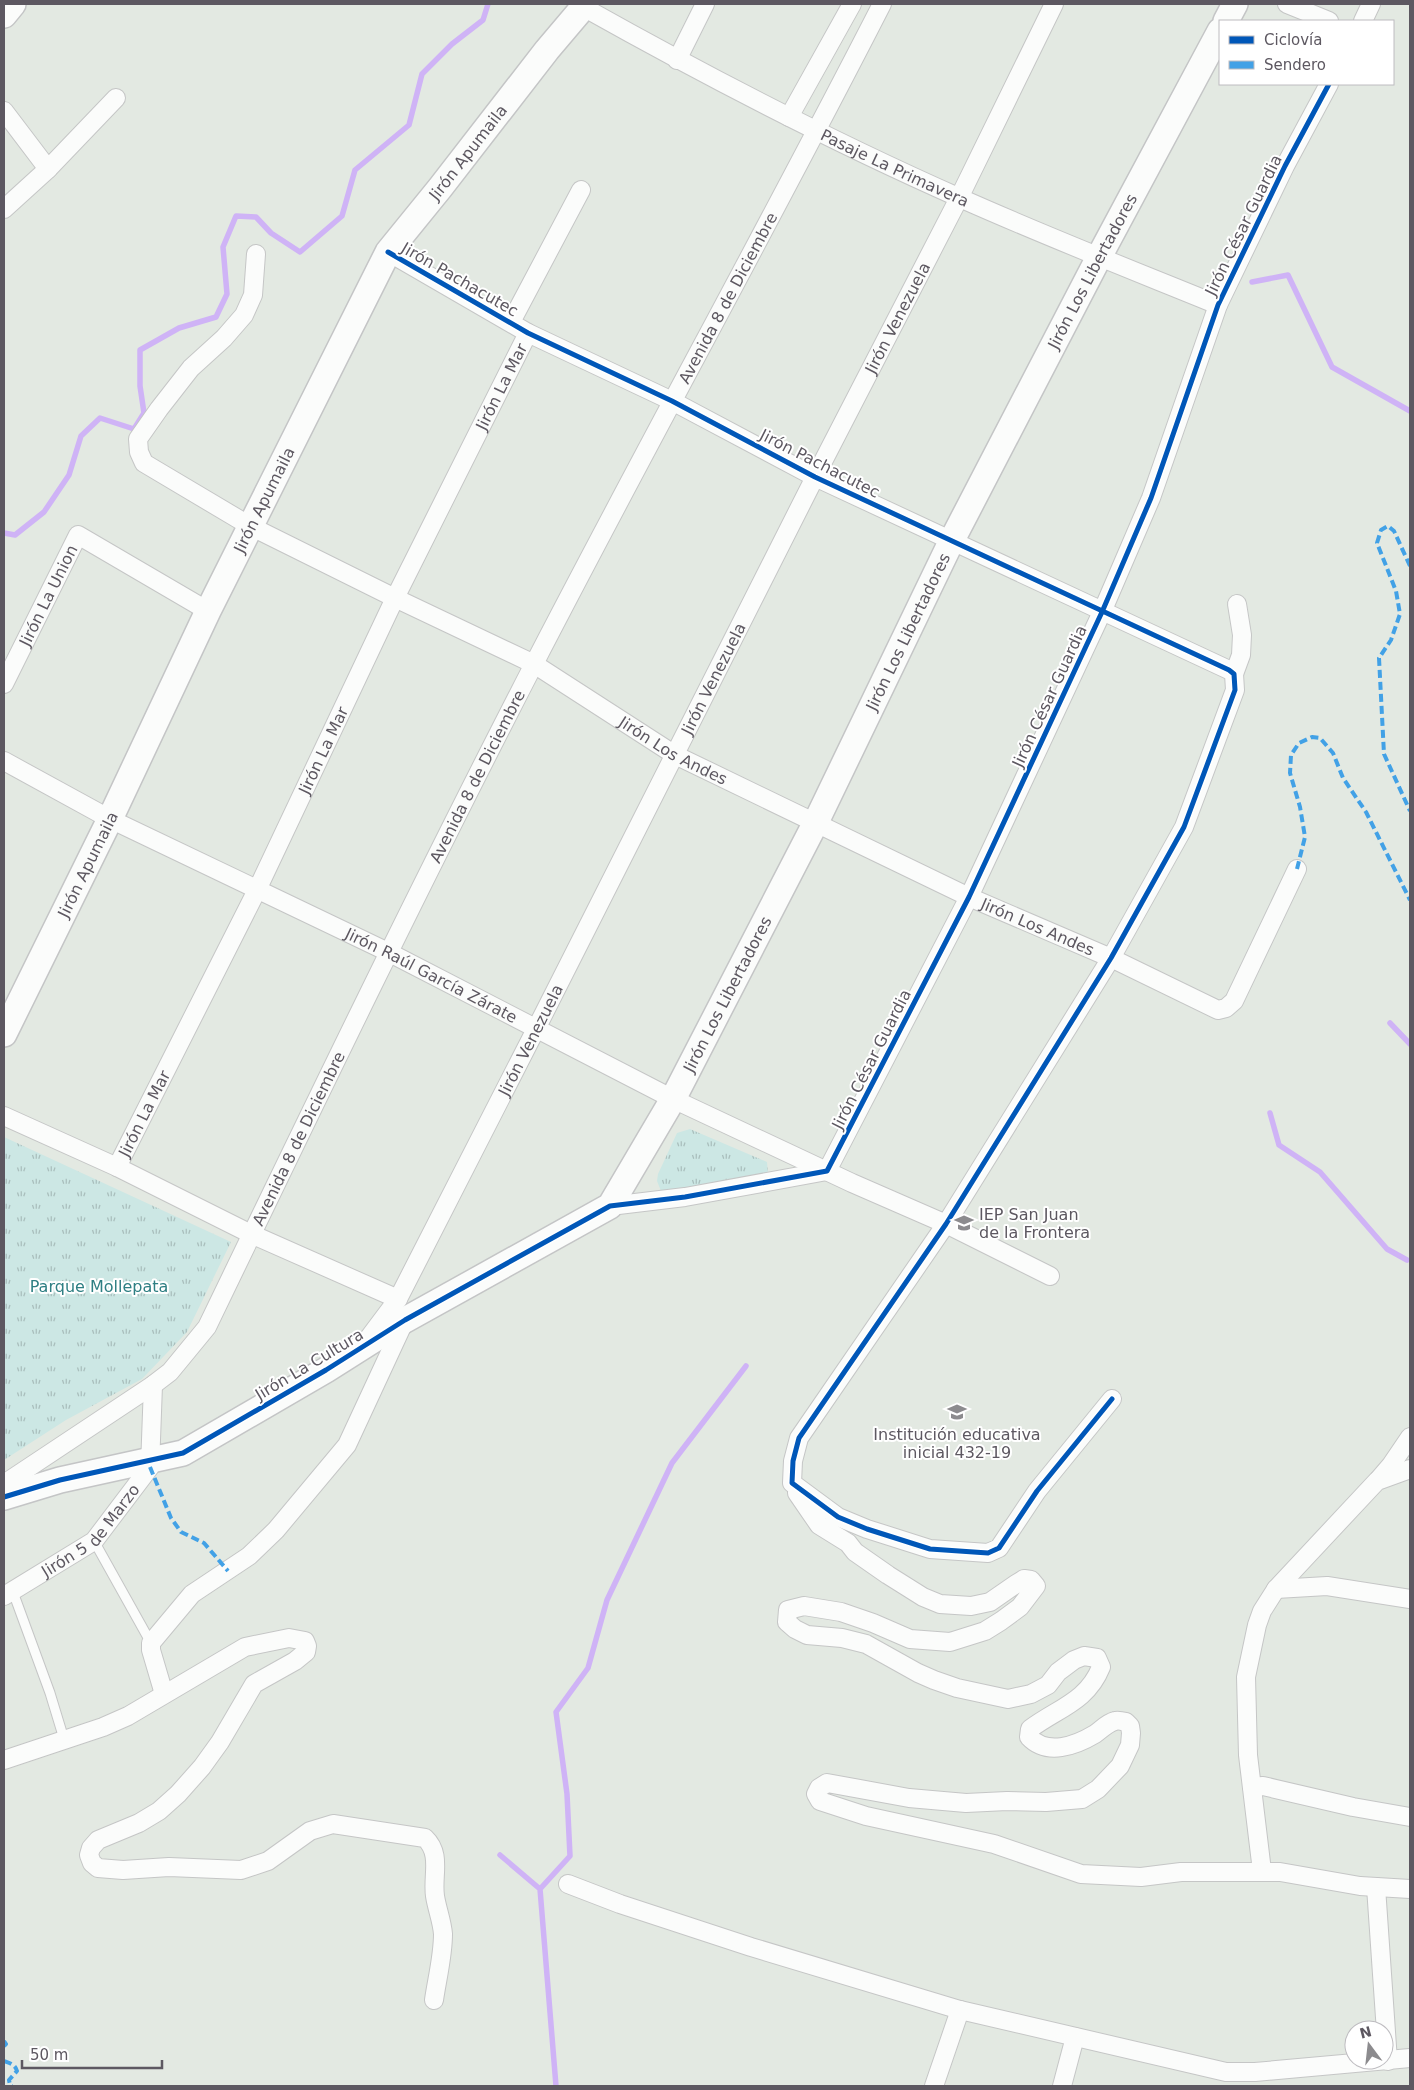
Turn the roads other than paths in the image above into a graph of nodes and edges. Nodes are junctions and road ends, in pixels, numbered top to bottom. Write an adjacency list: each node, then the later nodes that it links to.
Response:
1 (13, 4): 10 (street)
2 (705, 4): 15 (street)
3 (852, 4): 19 (street)
4 (882, 4): 20 (street, Avenida 8 de Diciembre)
5 (1054, 4): 23 (street, Jirón Venezuela)
6 (1235, 4): 11 (street)
7 (1287, 4): 12 (street)
8 (1372, 4): 13 (street)
9 (585, 5): 15 (street, Pasaje La Primavera); 25 (street, Jirón Apumaila)
10 (4, 15)
11 (1227, 20)
12 (1327, 20)
13 (1364, 20)
14 (1219, 33): 27 (street, Jirón Los Libertadores)
15 (677, 60): 19 (street, Pasaje La Primavera)
16 (1328, 85): 28 (street, Jirón César Guardia)
17 (116, 98): 21 (street)
18 (4, 111): 21 (street)
19 (789, 117): 20 (street, Pasaje La Primavera)
20 (817, 131): 23 (street, Pasaje La Primavera); 31 (street, Avenida 8 de Diciembre)
21 (48, 169): 24 (street)
22 (581, 190): 29 (street, Jirón La Mar)
23 (959, 198): 27 (street, Pasaje La Primavera); 32 (street, Jirón Venezuela)
24 (4, 209)
25 (388, 252): 29 (street, Jirón Pachacutec); 33 (street, Jirón Apumaila)
26 (256, 254): 33 (street, Jirón Los Andes)
27 (1099, 257): 28 (street, Pasaje La Primavera); 34 (street, Jirón Los Libertadores)
28 (1218, 305): 38 (street, Jirón César Guardia)
29 (511, 322): 30 (street, Jirón Pachacutec)
30 (528, 333): 31 (street, Jirón Pachacutec); 35 (street, Jirón La Mar)
31 (672, 401): 32 (street, Jirón Pachacutec); 39 (street, Avenida 8 de Diciembre)
32 (815, 477): 34 (street, Jirón Pachacutec); 42 (street, Jirón Venezuela)
33 (250, 526): 35 (street, Jirón Los Andes); 37 (street, Jirón Apumaila)
34 (951, 542): 38 (street, Jirón Pachacutec); 45 (street, Jirón Los Libertadores)
35 (395, 598): 39 (street, Jirón Los Andes); 47 (street, Jirón La Mar)
36 (1237, 604): 40 (street)
37 (208, 611): 41 (street, Jirón La Union); 44 (street, Jirón Apumaila)
38 (1102, 612): 40 (street, Jirón Pachacutec); 48 (street, Jirón César Guardia)
39 (534, 664): 42 (street, Jirón Los Andes); 49 (street, Avenida 8 de Diciembre)
40 (1234, 682): 50 (street)
41 (4, 684)
42 (675, 755): 45 (street, Jirón Los Andes); 51 (street, Jirón Venezuela)
43 (4, 761): 44 (street, Jirón Raúl García Zárate)
44 (110, 819): 47 (street, Jirón Raúl García Zárate); 52 (street, Jirón Apumaila)
45 (816, 822): 48 (street, Jirón Los Andes); 53 (street, Jirón Los Libertadores)
46 (1296, 869): 50 (street, Jirón Los Andes)
47 (257, 890): 49 (street, Jirón Raúl García Zárate); 55 (street, Jirón La Mar)
48 (969, 896): 50 (street, Jirón Los Andes); 56 (street, Jirón César Guardia)
49 (388, 952): 51 (street, Jirón Raúl García Zárate); 59 (street, Avenida 8 de Diciembre)
50 (1111, 958): 58 (street)
51 (536, 1029): 53 (street, Jirón Raúl García Zárate); 61 (street, Jirón Venezuela)
52 (4, 1034)
53 (673, 1099): 56 (street, Jirón Raúl García Zárate); 57 (street, Jirón Los Libertadores)
54 (4, 1116): 55 (street)
55 (117, 1167): 59 (street)
56 (827, 1171): 57 (street); 58 (street, Jirón Raúl García Zárate)
57 (610, 1206): 61 (street, Jirón La Cultura)
58 (946, 1224): 60 (street, Jirón Raúl García Zárate); 68 (street)
59 (251, 1234): 61 (street); 62 (street, Avenida 8 de Diciembre)
60 (1050, 1276)
61 (401, 1309): 65 (street, Jirón La Cultura); 75 (street, Jirón Venezuela)
62 (154, 1385): 65 (street); 69 (street, Avenida 8 de Diciembre)
63 (1112, 1398): 68 (street)
64 (1410, 1437): 67 (street)
65 (152, 1461): 70 (street, Jirón La Cultura); 71 (street, Jirón 5 de Marzo)
66 (1410, 1469): 67 (street)
67 (1377, 1481): 72 (street)
68 (792, 1483): 81 (street)
69 (4, 1484)
70 (4, 1497)
71 (94, 1541): 73 (street, Jirón 5 de Marzo); 75 (lane)
72 (1276, 1589): 74 (street); 79 (street)
73 (8, 1594): 77 (lane)
74 (1410, 1599)
75 (151, 1643): 76 (street)
76 (164, 1694): 77 (street); 85 (street)
77 (64, 1739): 78 (street)
78 (4, 1760)
79 (1252, 1787): 80 (street); 81 (street)
80 (1410, 1817)
81 (1262, 1871): 83 (street)
82 (568, 1884): 86 (street)
83 (1376, 1887): 84 (street); 87 (street)
84 (1410, 1889)
85 (434, 2000)
86 (960, 2010): 88 (street); 93 (street)
87 (1385, 2020)
88 (1075, 2036): 92 (street); 94 (street)
89 (1410, 2058): 90 (street)
90 (1394, 2060)
91 (1344, 2065): 92 (street)
92 (1227, 2079)
93 (934, 2086)
94 (1062, 2086)

